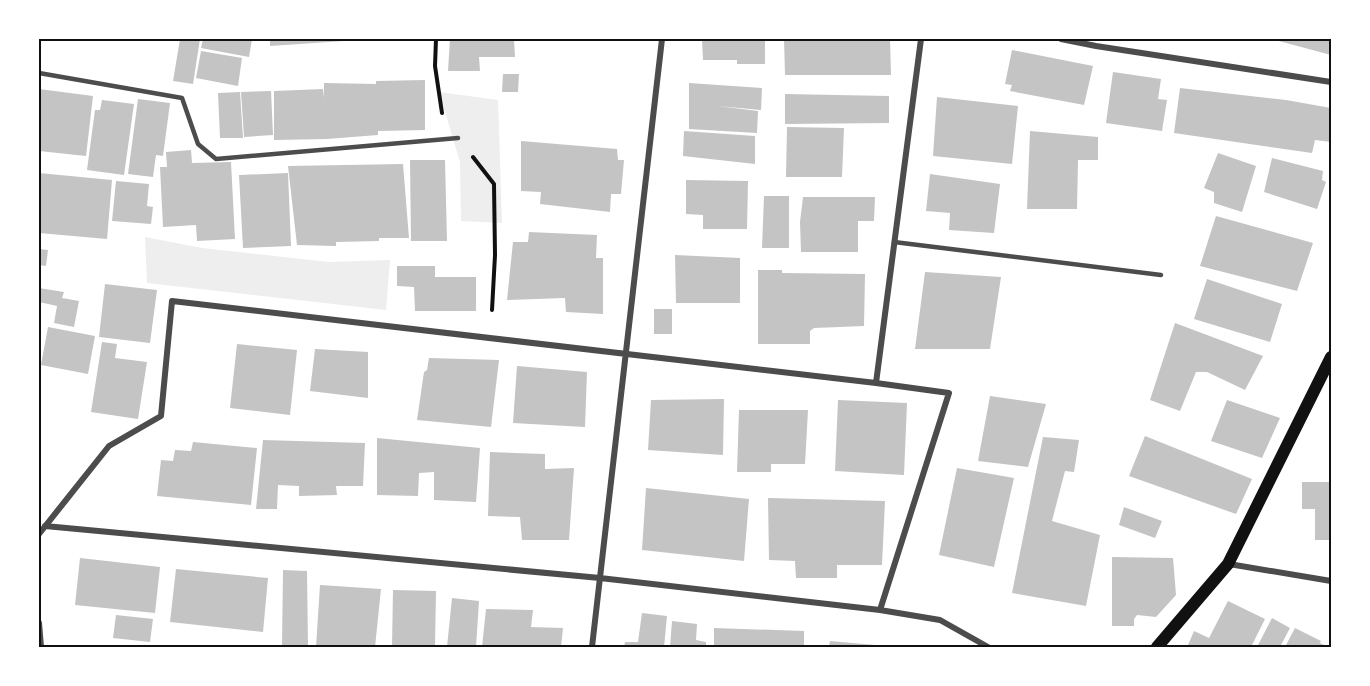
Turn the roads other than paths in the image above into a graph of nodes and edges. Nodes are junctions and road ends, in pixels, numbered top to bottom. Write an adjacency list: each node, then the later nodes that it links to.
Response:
1 (662, 39): 9 (street)
2 (921, 39): 7 (street)
3 (1061, 39): 5 (street)
4 (39, 73): 6 (lane)
5 (1331, 82)
6 (458, 138)
7 (894, 242): 8 (lane); 11 (street)
8 (1161, 275)
9 (626, 354): 11 (street); 12 (street); 15 (street)
10 (1331, 357): 14 (main road)
11 (876, 383): 17 (street)
12 (45, 526): 13 (street); 15 (street)
13 (39, 534)
14 (1228, 564): 16 (street); 22 (main road)
15 (600, 578): 17 (street); 20 (street)
16 (1331, 581)
17 (880, 610): 21 (street)
18 (39, 623): 19 (street)
19 (41, 647)
20 (592, 647)
21 (988, 647)
22 (1157, 647)

